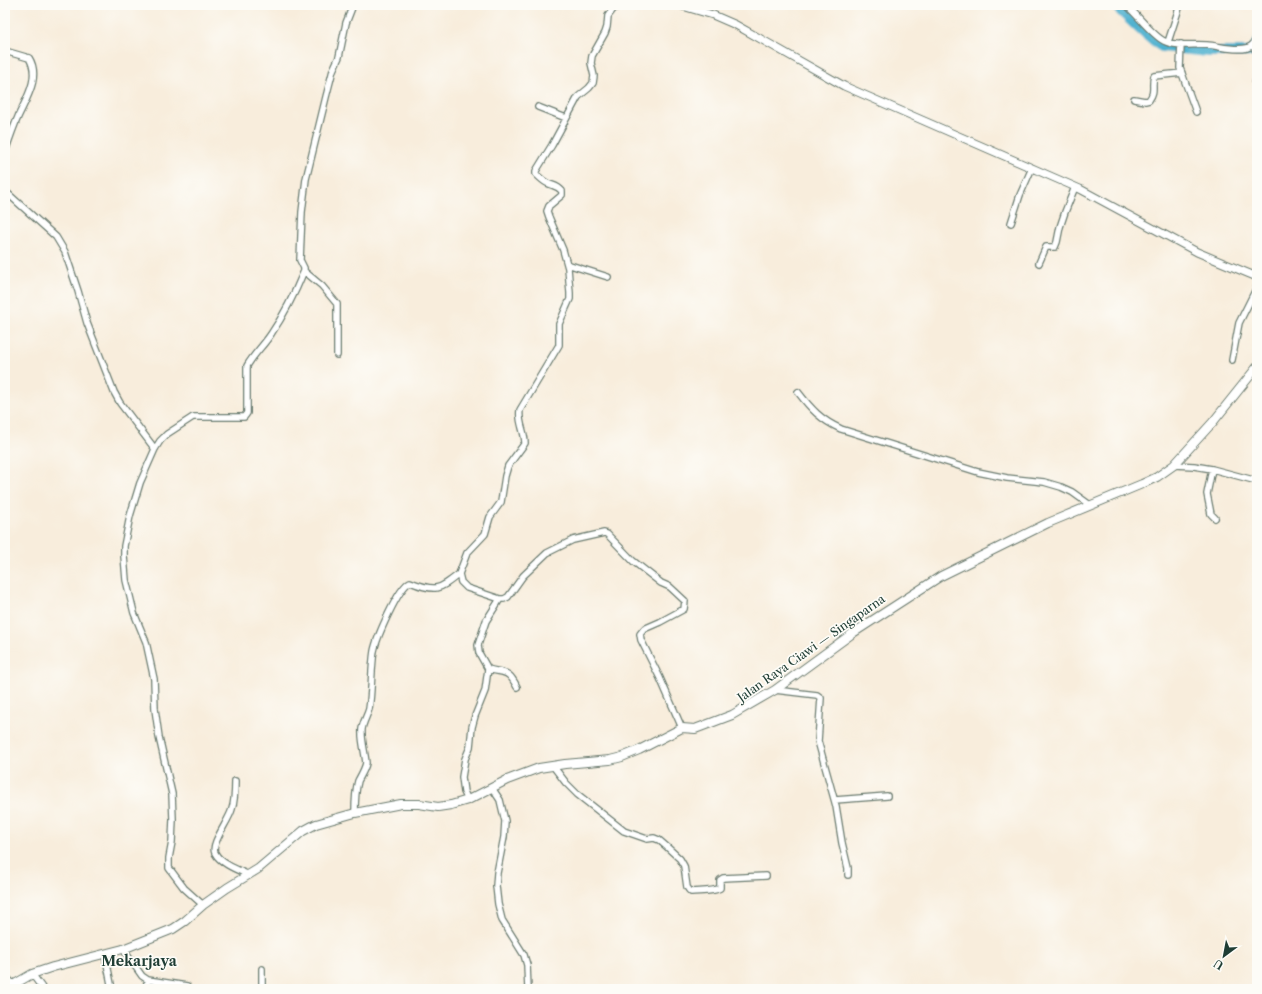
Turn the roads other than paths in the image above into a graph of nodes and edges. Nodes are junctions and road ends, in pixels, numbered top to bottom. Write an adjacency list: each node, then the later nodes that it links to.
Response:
1 (353, 5): 26 (street)
2 (626, 5): 18 (street)
3 (679, 5): 20 (street)
4 (1180, 5): 7 (street)
5 (1129, 6): 7 (street)
6 (1257, 38): 8 (street)
7 (1168, 42): 9 (street)
8 (1253, 46): 9 (street); 11 (street)
9 (1180, 49): 13 (street)
10 (5, 50): 19 (street)
11 (1257, 52)
12 (1257, 72): 14 (street)
13 (1182, 73): 15 (street); 17 (street)
14 (1257, 93)
15 (1134, 99)
16 (538, 107): 18 (street)
17 (1196, 112)
18 (566, 118): 25 (street)
19 (5, 152)
20 (1032, 168): 21 (street); 23 (street)
21 (1075, 187): 24 (street); 27 (street)
22 (5, 191): 34 (street)
23 (1011, 223)
24 (1039, 263)
25 (567, 264): 28 (street); 40 (street)
26 (304, 271): 30 (street); 34 (street)
27 (1257, 276)
28 (608, 277)
29 (1257, 287): 31 (street)
30 (337, 355)
31 (1232, 360)
32 (1257, 367): 35 (main road, Jalan Raya Ciawi — Singaparna)
33 (798, 392): 38 (street)
34 (155, 449): 56 (street)
35 (1174, 465): 36 (street); 38 (main road, Jalan Raya Ciawi — Singaparna)
36 (1212, 469): 37 (street); 39 (street)
37 (1257, 481)
38 (1090, 505): 44 (main road, Jalan Raya Ciawi — Singaparna)
39 (1215, 518)
40 (459, 574): 41 (street); 52 (street)
41 (500, 599): 42 (street); 45 (street)
42 (488, 669): 43 (street); 50 (street)
43 (517, 687)
44 (775, 690): 45 (main road, Jalan Raya Ciawi — Singaparna); 51 (street)
45 (682, 728): 46 (main road, Jalan Raya Ciawi — Singaparna)
46 (552, 766): 48 (main road, Jalan Raya Ciawi — Singaparna); 55 (street)
47 (235, 781): 53 (street)
48 (492, 788): 50 (main road, Jalan Raya Ciawi — Singaparna); 69 (street)
49 (888, 796): 51 (street)
50 (468, 800): 52 (main road, Jalan Raya Ciawi — Singaparna)
51 (835, 800): 54 (street)
52 (355, 813): 53 (main road, Jalan Raya Ciawi — Singaparna)
53 (248, 875): 56 (main road, Jalan Raya Ciawi — Singaparna)
54 (848, 875)
55 (766, 876)
56 (203, 905): 57 (main road, Jalan Raya Ciawi — Singaparna)
57 (122, 948): 58 (main road, Jalan Raya Ciawi — Singaparna); 62 (street)
58 (105, 954): 60 (main road, Jalan Raya Ciawi — Singaparna); 66 (street)
59 (262, 969): 68 (street)
60 (32, 974): 64 (main road, Jalan Raya Ciawi — Singaparna); 65 (street)
61 (5, 976): 64 (street)
62 (148, 980): 63 (street); 67 (street)
63 (187, 986)
64 (9, 987)
65 (43, 989)
66 (112, 989)
67 (146, 989)
68 (262, 989)
69 (528, 989)

